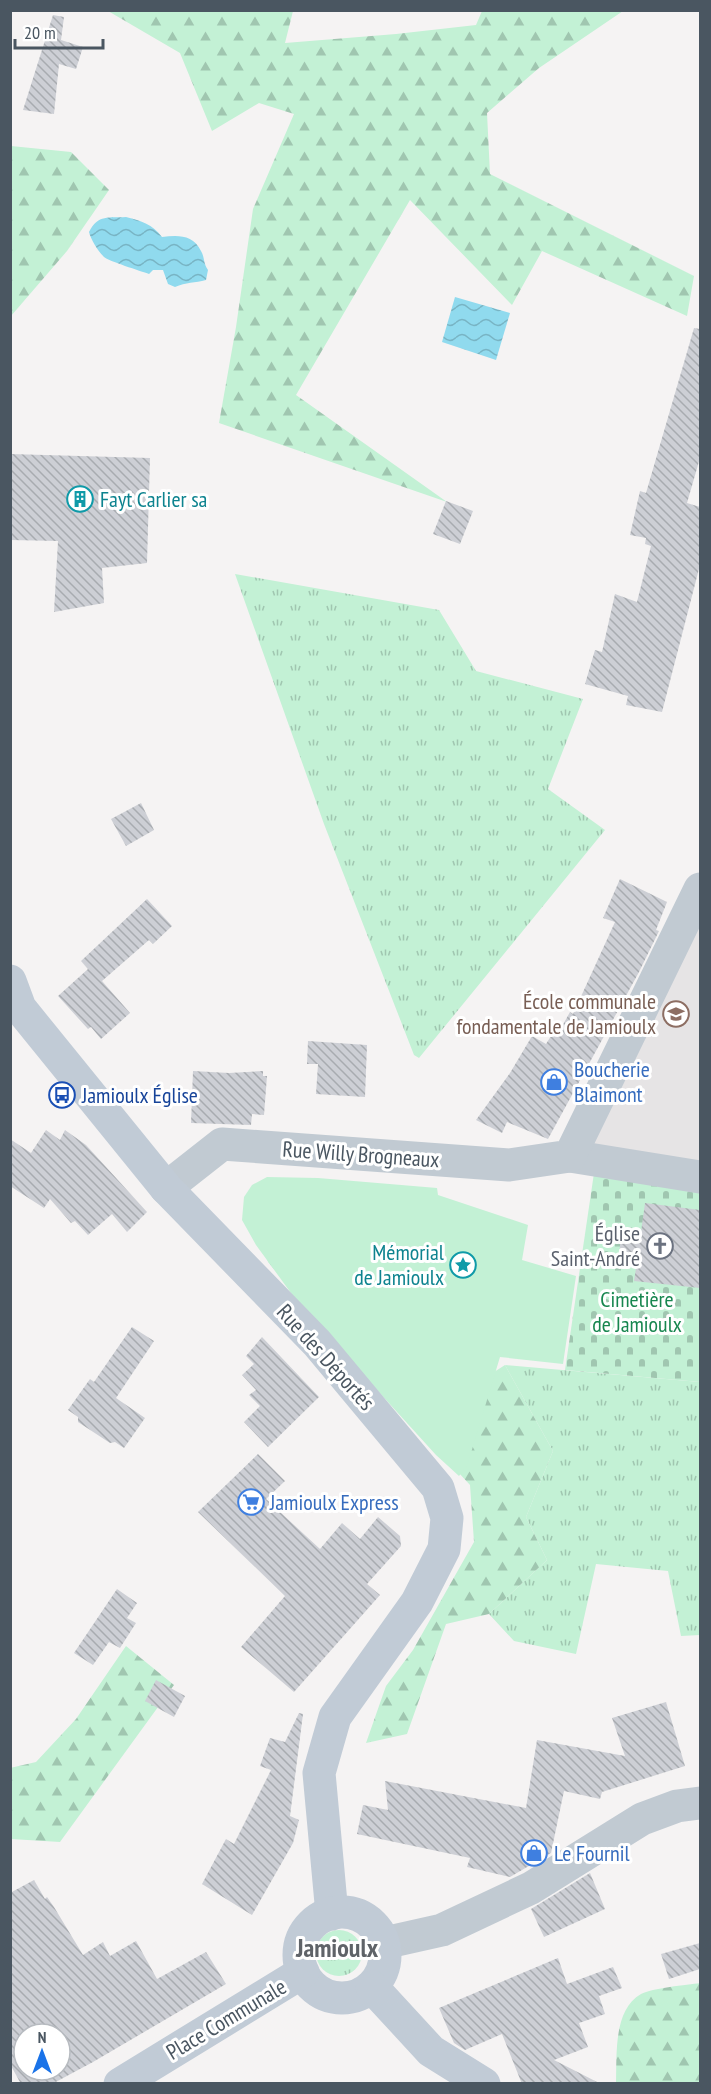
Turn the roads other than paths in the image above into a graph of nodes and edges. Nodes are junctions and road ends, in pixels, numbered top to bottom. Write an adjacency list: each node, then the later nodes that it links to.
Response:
1 (700, 889): 3 (street)
2 (10, 981): 5 (street, Rue des Déportés)
3 (570, 1156): 4 (street, Rue Willy Brogneaux); 5 (street, Rue Willy Brogneaux)
4 (700, 1178)
5 (166, 1188): 7 (street, Rue des Déportés)
6 (700, 1803): 8 (street)
7 (332, 1914): 8 (street); 9 (street, Place Communale)
8 (384, 1942): 10 (street)
9 (303, 1972): 10 (street, Place Communale); 12 (street, Place Communale)
10 (372, 1987): 11 (street)
11 (473, 2082)
12 (120, 2084)

